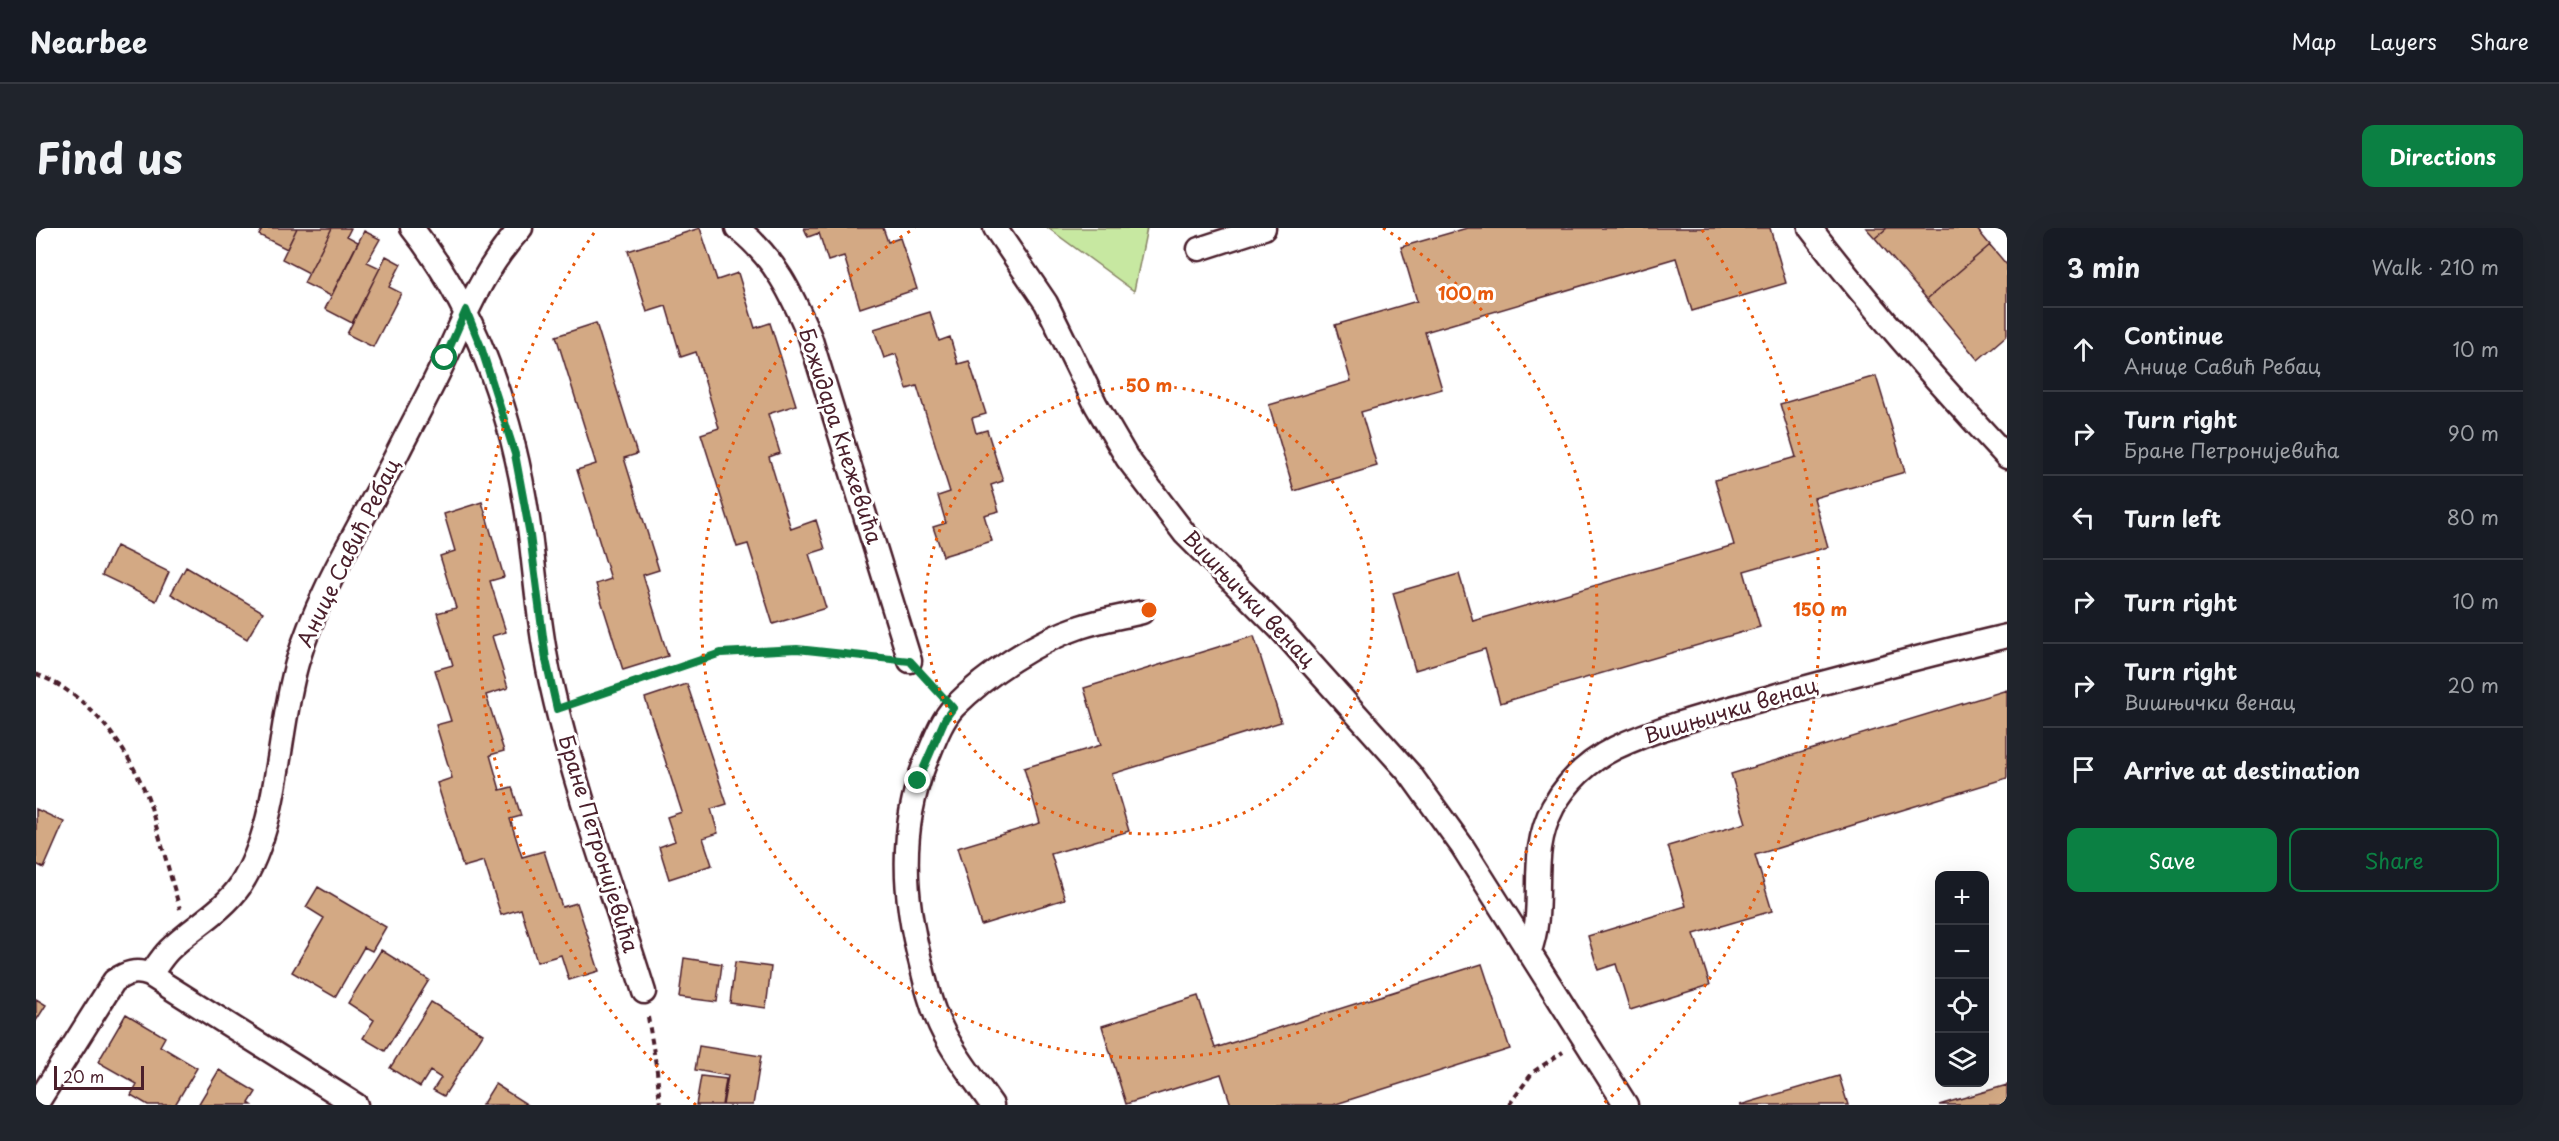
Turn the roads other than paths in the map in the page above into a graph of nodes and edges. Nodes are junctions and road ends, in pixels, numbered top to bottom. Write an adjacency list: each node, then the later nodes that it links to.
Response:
1 (412, 228): 8 (street)
2 (521, 228): 8 (street, Анице Савић Ребац)
3 (737, 228): 12 (street, Божидара Кнежевића)
4 (995, 228): 13 (street, Вишњички венац)
5 (1264, 228): 7 (street)
6 (1810, 228): 9 (street)
7 (1199, 249)
8 (466, 310): 14 (street, Анице Савић Ребац); 15 (street, Бране Петронијевића)
9 (2007, 457)
10 (1142, 612): 18 (street)
11 (2007, 636): 13 (street, Вишњички венац)
12 (910, 661)
13 (1529, 953): 19 (street, Вишњички венац)
14 (150, 975): 16 (street); 17 (street)
15 (644, 992)
16 (36, 1105)
17 (356, 1105)
18 (992, 1105)
19 (1626, 1105)

